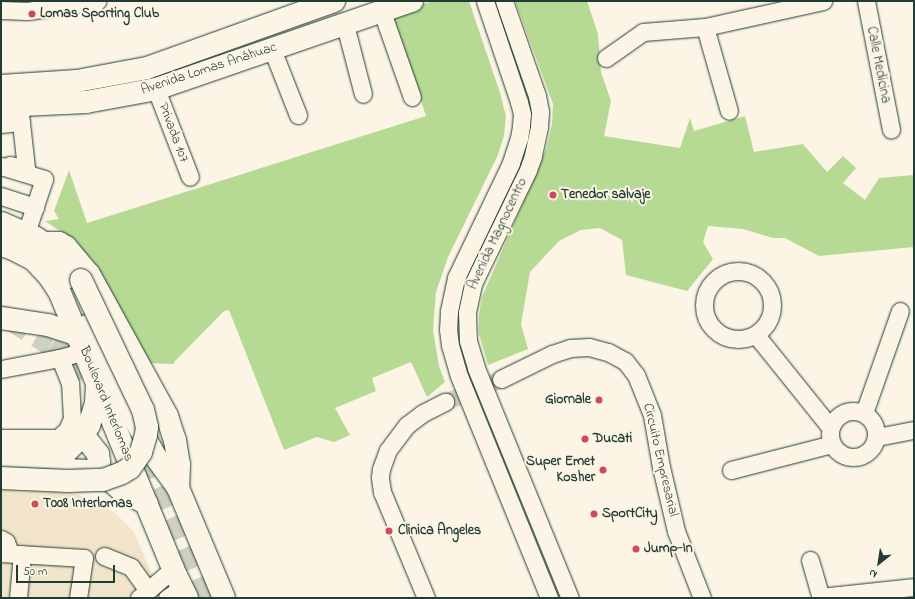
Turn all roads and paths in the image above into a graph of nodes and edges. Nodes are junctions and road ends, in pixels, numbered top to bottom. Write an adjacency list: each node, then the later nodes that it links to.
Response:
1 (97, 1): 8 (street)
2 (334, 1): 14 (main road, Avenida Lomas Anáhuac)
3 (412, 1): 9 (main road, Avenida Lomas Anáhuac)
4 (484, 1): 65 (street, Avenida Magnocentro)
5 (504, 1): 66 (street, Avenida Magnocentro)
6 (823, 1): 11 (street)
7 (866, 1): 22 (street, Calle Medicina)
8 (1, 10)
9 (382, 12): 10 (main road, Avenida Lomas Anáhuac); 17 (street)
10 (345, 25): 12 (main road, Avenida Lomas Anáhuac); 16 (street)
11 (705, 27): 13 (street); 19 (street)
12 (272, 49): 15 (main road, Avenida Lomas Anáhuac); 20 (street)
13 (606, 58)
14 (1, 86)
15 (156, 88): 18 (main road, Avenida Lomas Anáhuac); 25 (street, Privada 107)
16 (363, 94)
17 (412, 97)
18 (14, 111): 21 (street); 23 (street)
19 (729, 111)
20 (298, 116)
21 (1, 124)
22 (891, 130)
23 (1, 163)
24 (1, 166): 27 (street)
25 (190, 177)
26 (1, 196): 27 (street)
27 (35, 207): 29 (street)
28 (1, 223): 29 (main road, Boulevard Interlomas)
29 (35, 238): 51 (main road, Boulevard Interlomas, bridge); 52 (main road, Boulevard Interlomas); 52 (main road, Boulevard Interlomas)
30 (1, 245): 34 (main road, Boulevard Interlomas)
31 (900, 310): 40 (street)
32 (1, 318): 34 (main road)
33 (756, 335): 33 (street); 41 (street)
34 (82, 343): 35 (street); 38 (main road, Boulevard Interlomas)
35 (60, 358): 36 (street); 45 (street)
36 (1, 369)
37 (501, 379): 67 (street, Circuito Empresarial)
38 (96, 380): 43 (main road); 53 (main road, Boulevard Interlomas)
39 (445, 402): 64 (street)
40 (864, 413): 41 (street); 44 (street)
41 (830, 427): 46 (street)
42 (914, 430): 44 (street)
43 (83, 435): 47 (main road); 48 (main road)
44 (878, 437): 46 (street)
45 (1, 438)
46 (832, 444): 50 (street)
47 (1, 456)
48 (96, 468): 49 (main road); 53 (main road)
49 (1, 469)
50 (731, 470)
51 (1, 478)
52 (178, 488): 63 (main road, Boulevard Interlomas)
53 (147, 504): 58 (main road, Boulevard Interlomas)
54 (8, 550): 61 (street); 62 (street)
55 (104, 556): 59 (street)
56 (810, 560): 60 (street)
57 (914, 587): 60 (street)
58 (178, 590): 59 (street)
59 (142, 592)
60 (820, 597)
61 (18, 598)
62 (78, 598)
63 (224, 598)
64 (426, 598)
65 (549, 598)
66 (570, 598)
67 (702, 598)

